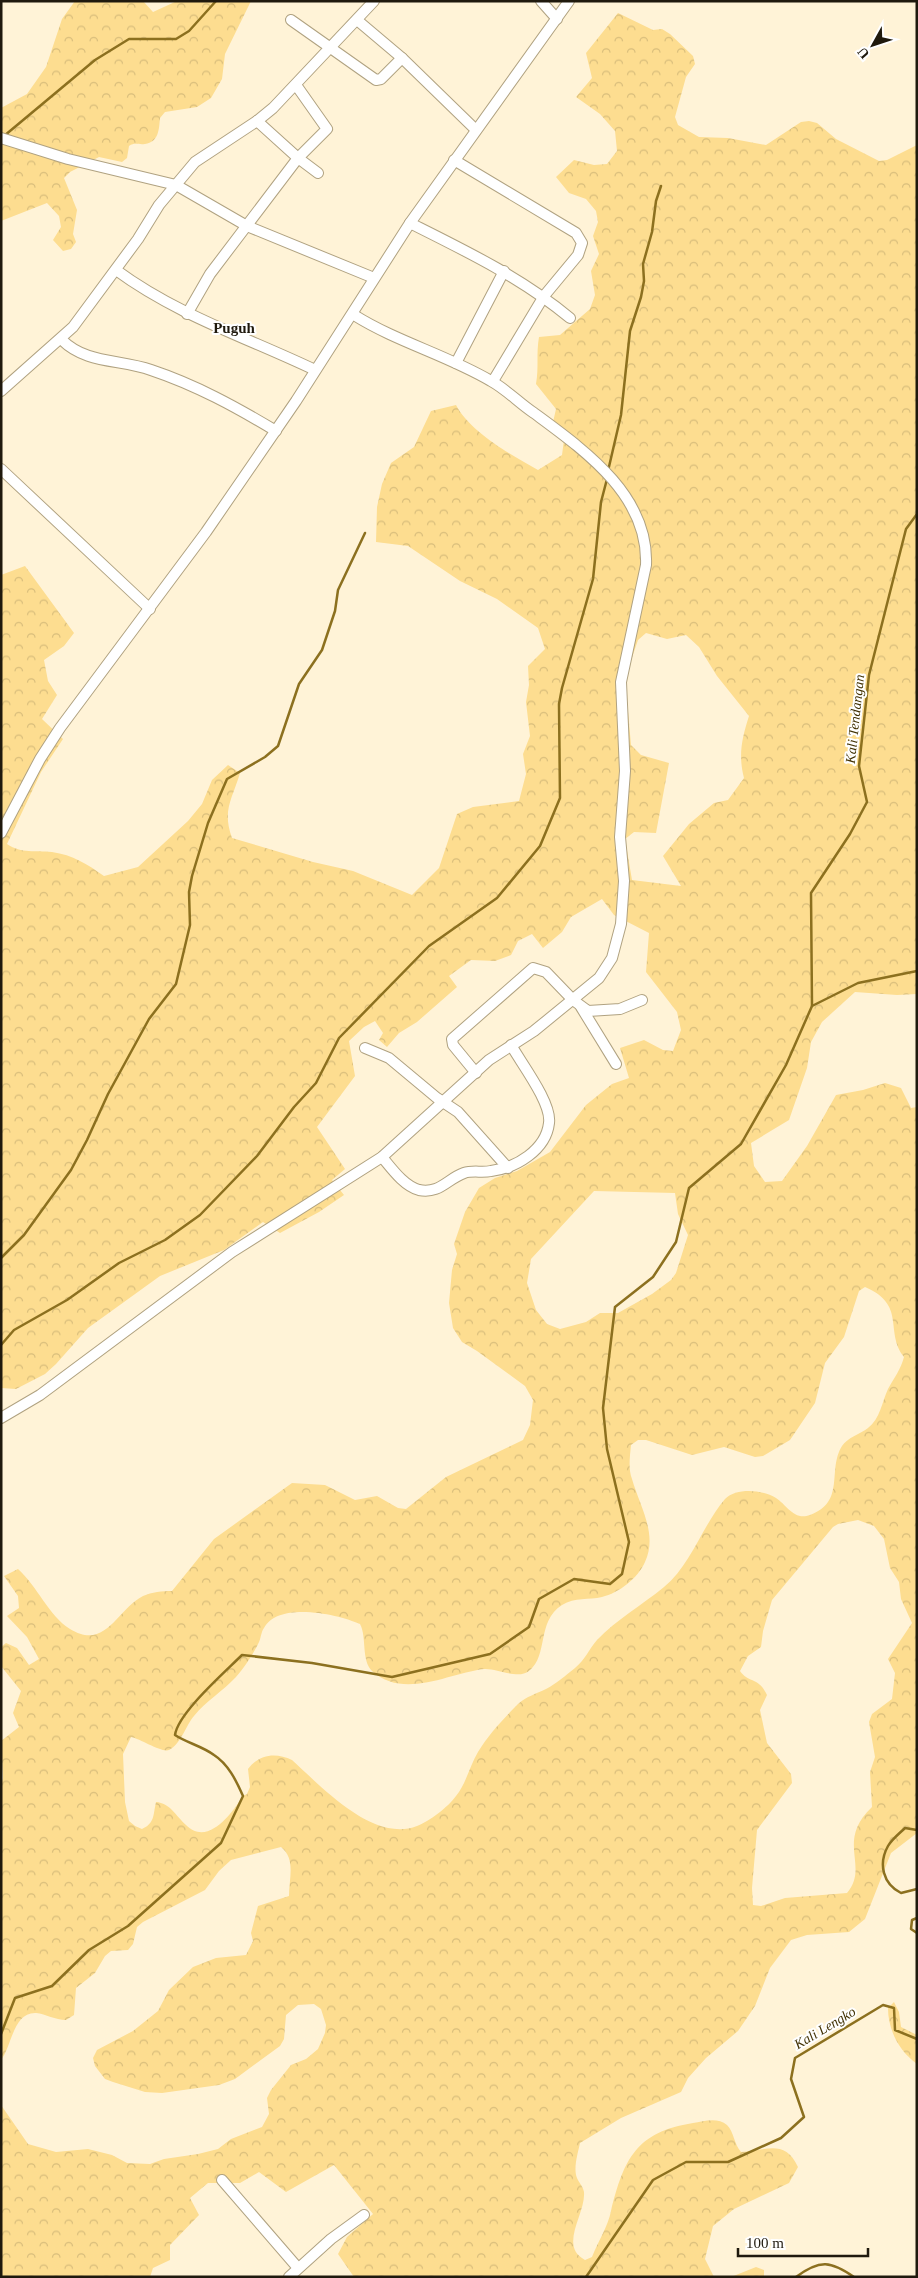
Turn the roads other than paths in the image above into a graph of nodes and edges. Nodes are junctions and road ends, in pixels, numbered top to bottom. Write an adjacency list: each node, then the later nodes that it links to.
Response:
1 (374, 1): 6 (street)
2 (541, 1): 4 (street)
3 (569, 1): 4 (street)
4 (557, 19): 11 (street)
5 (291, 20): 7 (street)
6 (357, 20): 7 (street); 8 (street)
7 (330, 46): 8 (street); 9 (street)
8 (402, 58): 11 (street)
9 (296, 85): 10 (street); 13 (street)
10 (258, 121): 13 (street); 16 (street)
11 (476, 130): 14 (street)
12 (1, 138): 16 (street)
13 (298, 158): 15 (street); 18 (street)
14 (454, 160): 17 (street); 22 (street)
15 (318, 173)
16 (176, 185): 18 (street); 19 (street)
17 (410, 223): 20 (street); 21 (street)
18 (247, 226): 21 (street); 23 (street)
19 (116, 270): 23 (street); 26 (street)
20 (504, 271): 22 (street); 27 (street)
21 (374, 278): 24 (street)
22 (544, 296): 25 (street); 29 (street)
23 (187, 314): 28 (street)
24 (354, 315): 27 (street); 28 (street)
25 (570, 318)
26 (62, 340): 30 (street); 31 (street)
27 (456, 363): 29 (street)
28 (315, 370): 31 (street)
29 (492, 381): 36 (street)
30 (1, 391)
31 (276, 431): 33 (street)
32 (1, 469): 33 (street)
33 (150, 609): 34 (street)
34 (1, 833)
35 (642, 1000): 36 (street)
36 (577, 1003): 37 (street); 39 (street); 40 (street)
37 (511, 1045): 40 (street); 43 (street)
38 (366, 1048): 41 (street)
39 (616, 1064)
40 (476, 1073): 41 (street)
41 (445, 1102): 42 (street); 43 (street)
42 (382, 1157): 43 (street); 44 (street)
43 (508, 1168)
44 (1, 1418)
45 (222, 2180): 47 (street)
46 (364, 2215): 47 (street)
47 (298, 2268): 48 (street)
48 (289, 2277)

